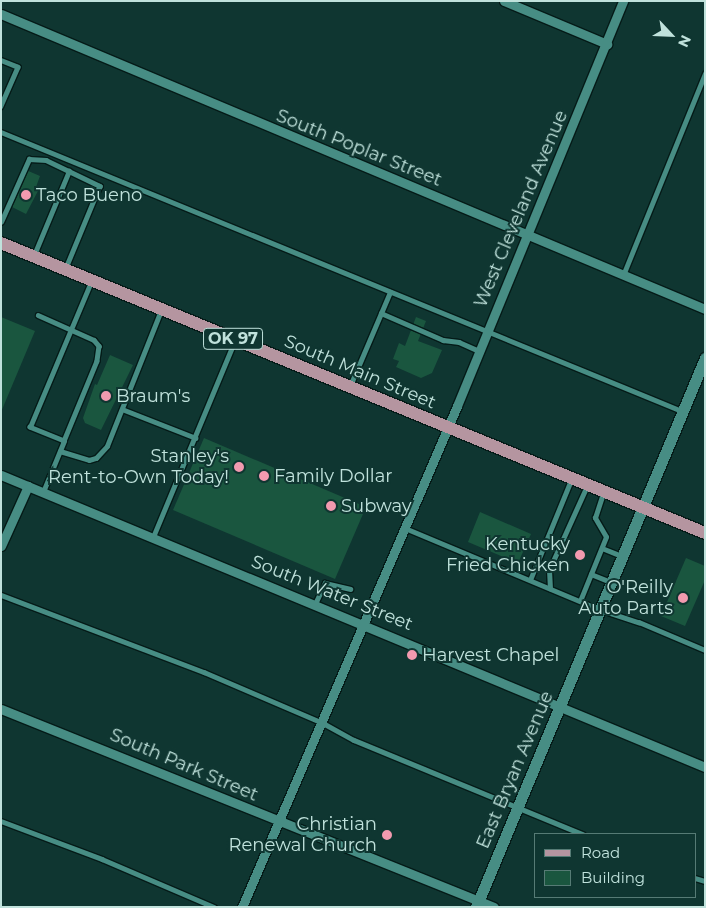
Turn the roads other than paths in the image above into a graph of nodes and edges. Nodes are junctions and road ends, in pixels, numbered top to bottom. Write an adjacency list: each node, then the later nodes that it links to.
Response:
1 (504, 1): 4 (street)
2 (623, 1): 4 (street, West Cleveland Avenue)
3 (1, 14): 11 (street, South Poplar Street)
4 (607, 44): 11 (street, West Cleveland Avenue)
5 (1, 60): 7 (lane)
6 (705, 74): 15 (lane)
7 (1, 106)
8 (1, 132): 17 (lane)
9 (69, 171): 10 (lane); 13 (lane); 14 (lane)
10 (1, 222)
11 (527, 235): 15 (street, South Poplar Street); 23 (street, West Cleveland Avenue)
12 (1, 243): 13 (main road, South Main Street / OK 97)
13 (33, 256): 14 (main road, South Main Street / OK 97)
14 (65, 269): 16 (main road, South Main Street / OK 97)
15 (624, 273): 19 (street, South Poplar Street)
16 (92, 280): 18 (main road, South Main Street / OK 97); 22 (lane)
17 (390, 292): 20 (lane); 23 (lane)
18 (162, 309): 24 (main road, South Main Street / OK 97); 28 (lane)
19 (705, 309)
20 (381, 313): 25 (lane); 27 (lane)
21 (38, 315): 22 (lane)
22 (71, 329): 32 (lane); 32 (lane)
23 (487, 333): 25 (street, West Cleveland Avenue); 29 (lane)
24 (235, 340): 27 (main road, South Main Street / OK 97); 31 (lane)
25 (479, 351): 30 (street, West Cleveland Avenue)
26 (705, 358): 29 (street, East Bryan Avenue)
27 (349, 387): 30 (main road, South Main Street / OK 97)
28 (122, 409): 31 (lane); 33 (lane)
29 (683, 412): 40 (street, East Bryan Avenue)
30 (448, 428): 35 (main road, South Main Street / OK 97); 41 (street, West Cleveland Avenue)
31 (196, 438): 43 (lane)
32 (64, 441): 33 (lane)
33 (60, 451): 38 (lane)
34 (1, 475): 37 (street, South Water Street)
35 (572, 479): 36 (main road, South Main Street / OK 97); 48 (lane)
36 (587, 485): 39 (main road, South Main Street / OK 97); 51 (lane)
37 (28, 486): 38 (street, South Water Street); 44 (street)
38 (43, 492): 43 (street, South Water Street)
39 (604, 492): 40 (main road, South Main Street / OK 97); 45 (lane)
40 (643, 508): 42 (main road, South Main Street / OK 97); 46 (street, East Bryan Avenue)
41 (404, 527): 48 (lane); 56 (street, West Cleveland Avenue)
42 (705, 533)
43 (153, 537): 54 (street, South Water Street)
44 (1, 546)
45 (602, 548): 46 (lane); 47 (lane)
46 (623, 557): 49 (street, East Bryan Avenue)
47 (592, 574): 49 (lane); 53 (lane)
48 (530, 580): 51 (lane)
49 (613, 582): 55 (street, East Bryan Avenue)
50 (350, 589): 54 (lane)
51 (550, 589): 53 (lane)
52 (1, 596): 60 (lane)
53 (580, 602): 55 (lane)
54 (315, 604): 56 (street, South Water Street)
55 (601, 610): 57 (lane); 58 (street, East Bryan Avenue)
56 (363, 624): 58 (street, South Water Street); 60 (street, West Cleveland Avenue)
57 (705, 650)
58 (561, 706): 61 (street, South Water Street); 62 (street, East Bryan Avenue)
59 (1, 709): 64 (street, South Park Street)
60 (323, 722): 62 (lane); 64 (street, West Cleveland Avenue)
61 (705, 767)
62 (516, 809): 65 (lane); 66 (street, East Bryan Avenue)
63 (1, 821): 67 (lane)
64 (278, 822): 66 (street, South Park Street); 68 (street, West Cleveland Avenue)
65 (579, 833)
66 (477, 904): 69 (street, South Park Street)
67 (214, 907)
68 (242, 907)
69 (494, 907)

